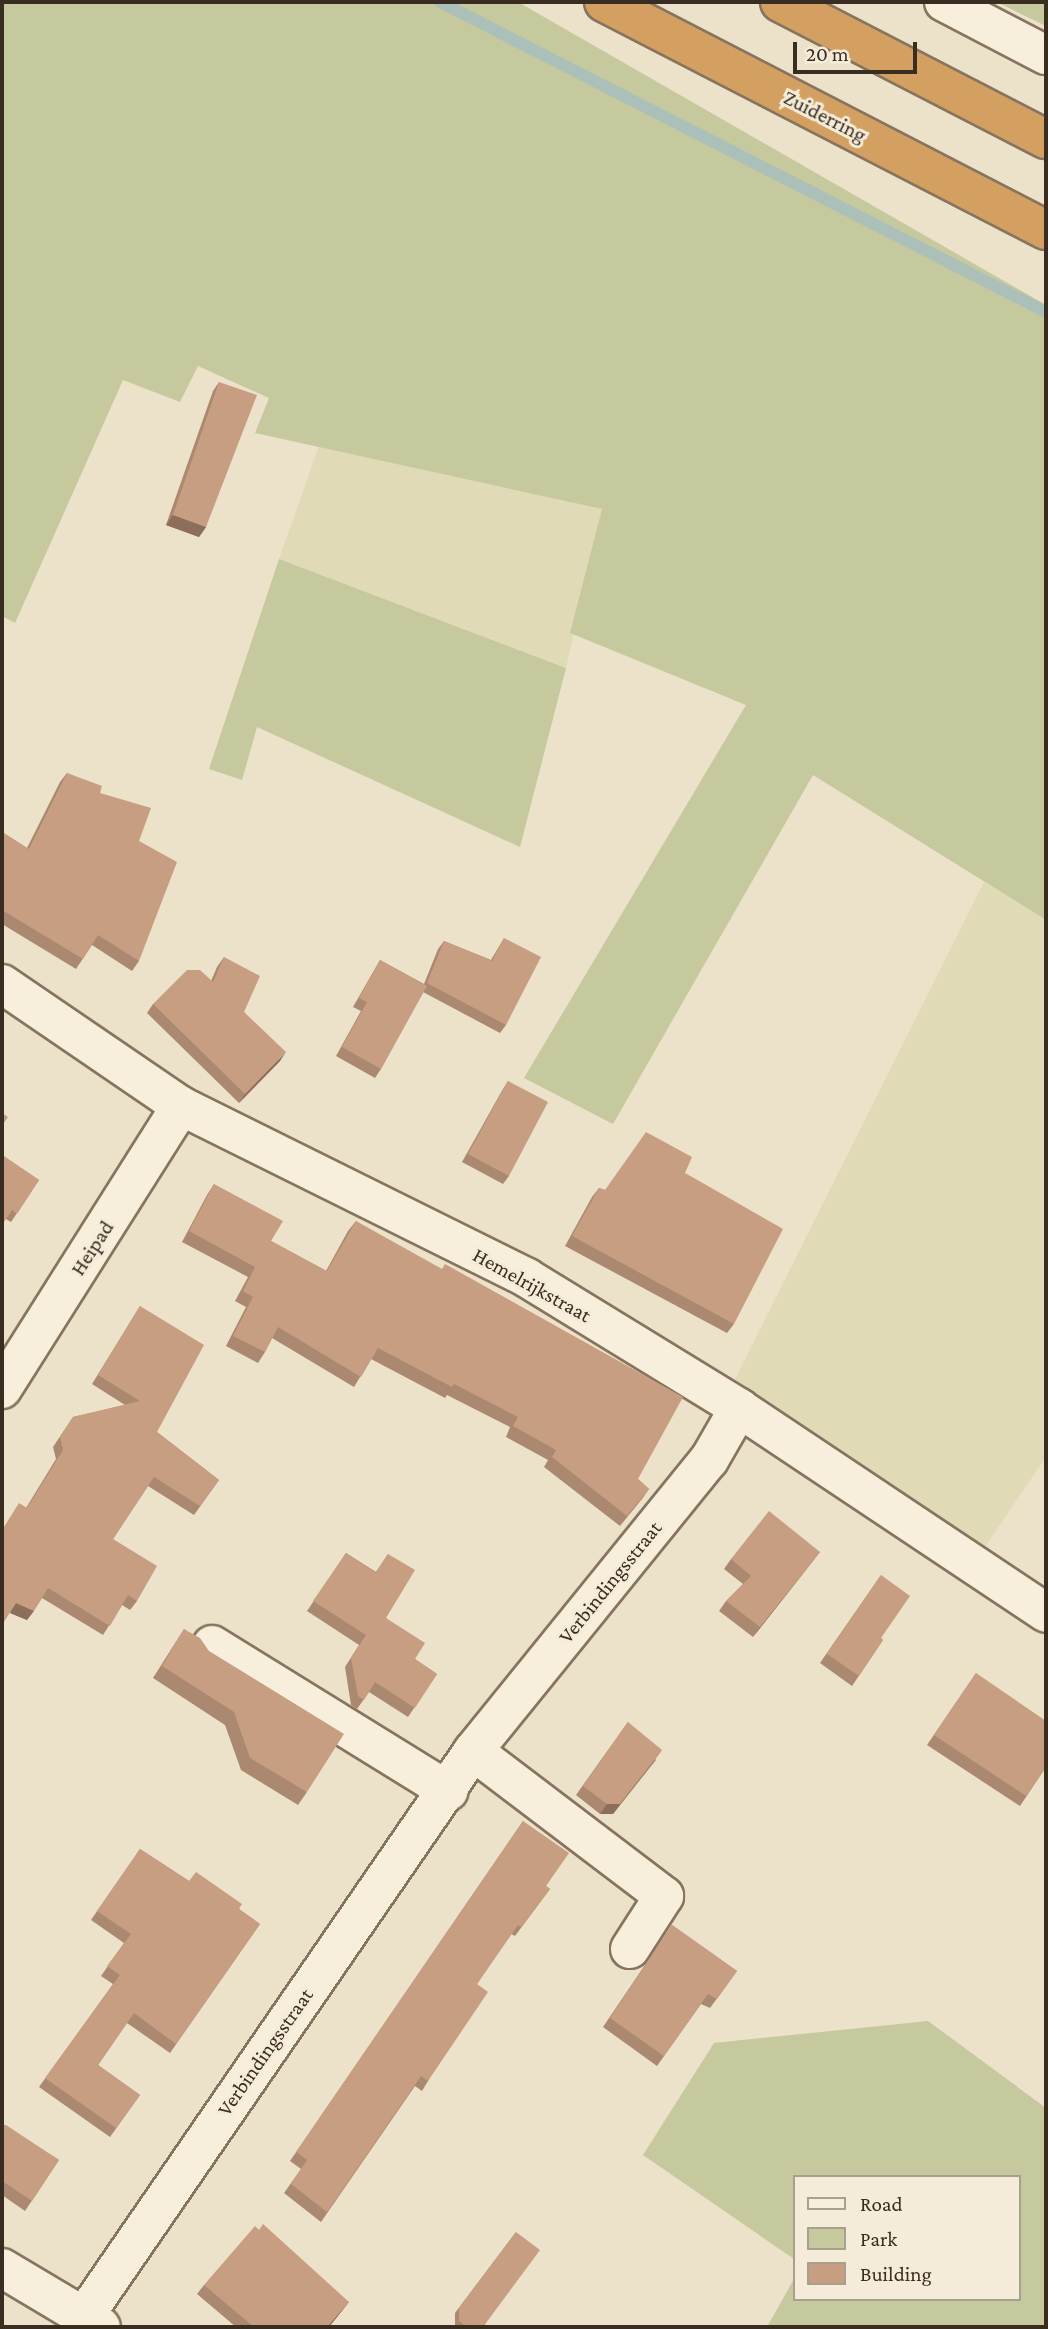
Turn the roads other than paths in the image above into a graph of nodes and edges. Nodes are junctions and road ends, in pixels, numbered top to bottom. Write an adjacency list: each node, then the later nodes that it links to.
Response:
1 (604, 2): 6 (highway, Zuiderring)
2 (780, 2): 5 (highway)
3 (944, 2): 4 (street)
4 (1046, 55)
5 (1046, 139)
6 (1046, 230)
7 (2, 984): 8 (street, Hemelrijkstraat)
8 (181, 1106): 9 (street, Heipad); 10 (street, Hemelrijkstraat)
9 (2, 1389)
10 (739, 1408): 11 (street, Hemelrijkstraat); 13 (street, Verbindingsstraat)
11 (1046, 1613)
12 (212, 1645): 14 (street)
13 (473, 1751): 14 (street, Verbindingsstraat); 15 (street)
14 (448, 1791): 17 (street, Verbindingsstraat)
15 (630, 1949)
16 (2, 2268): 17 (street)
17 (93, 2321)

